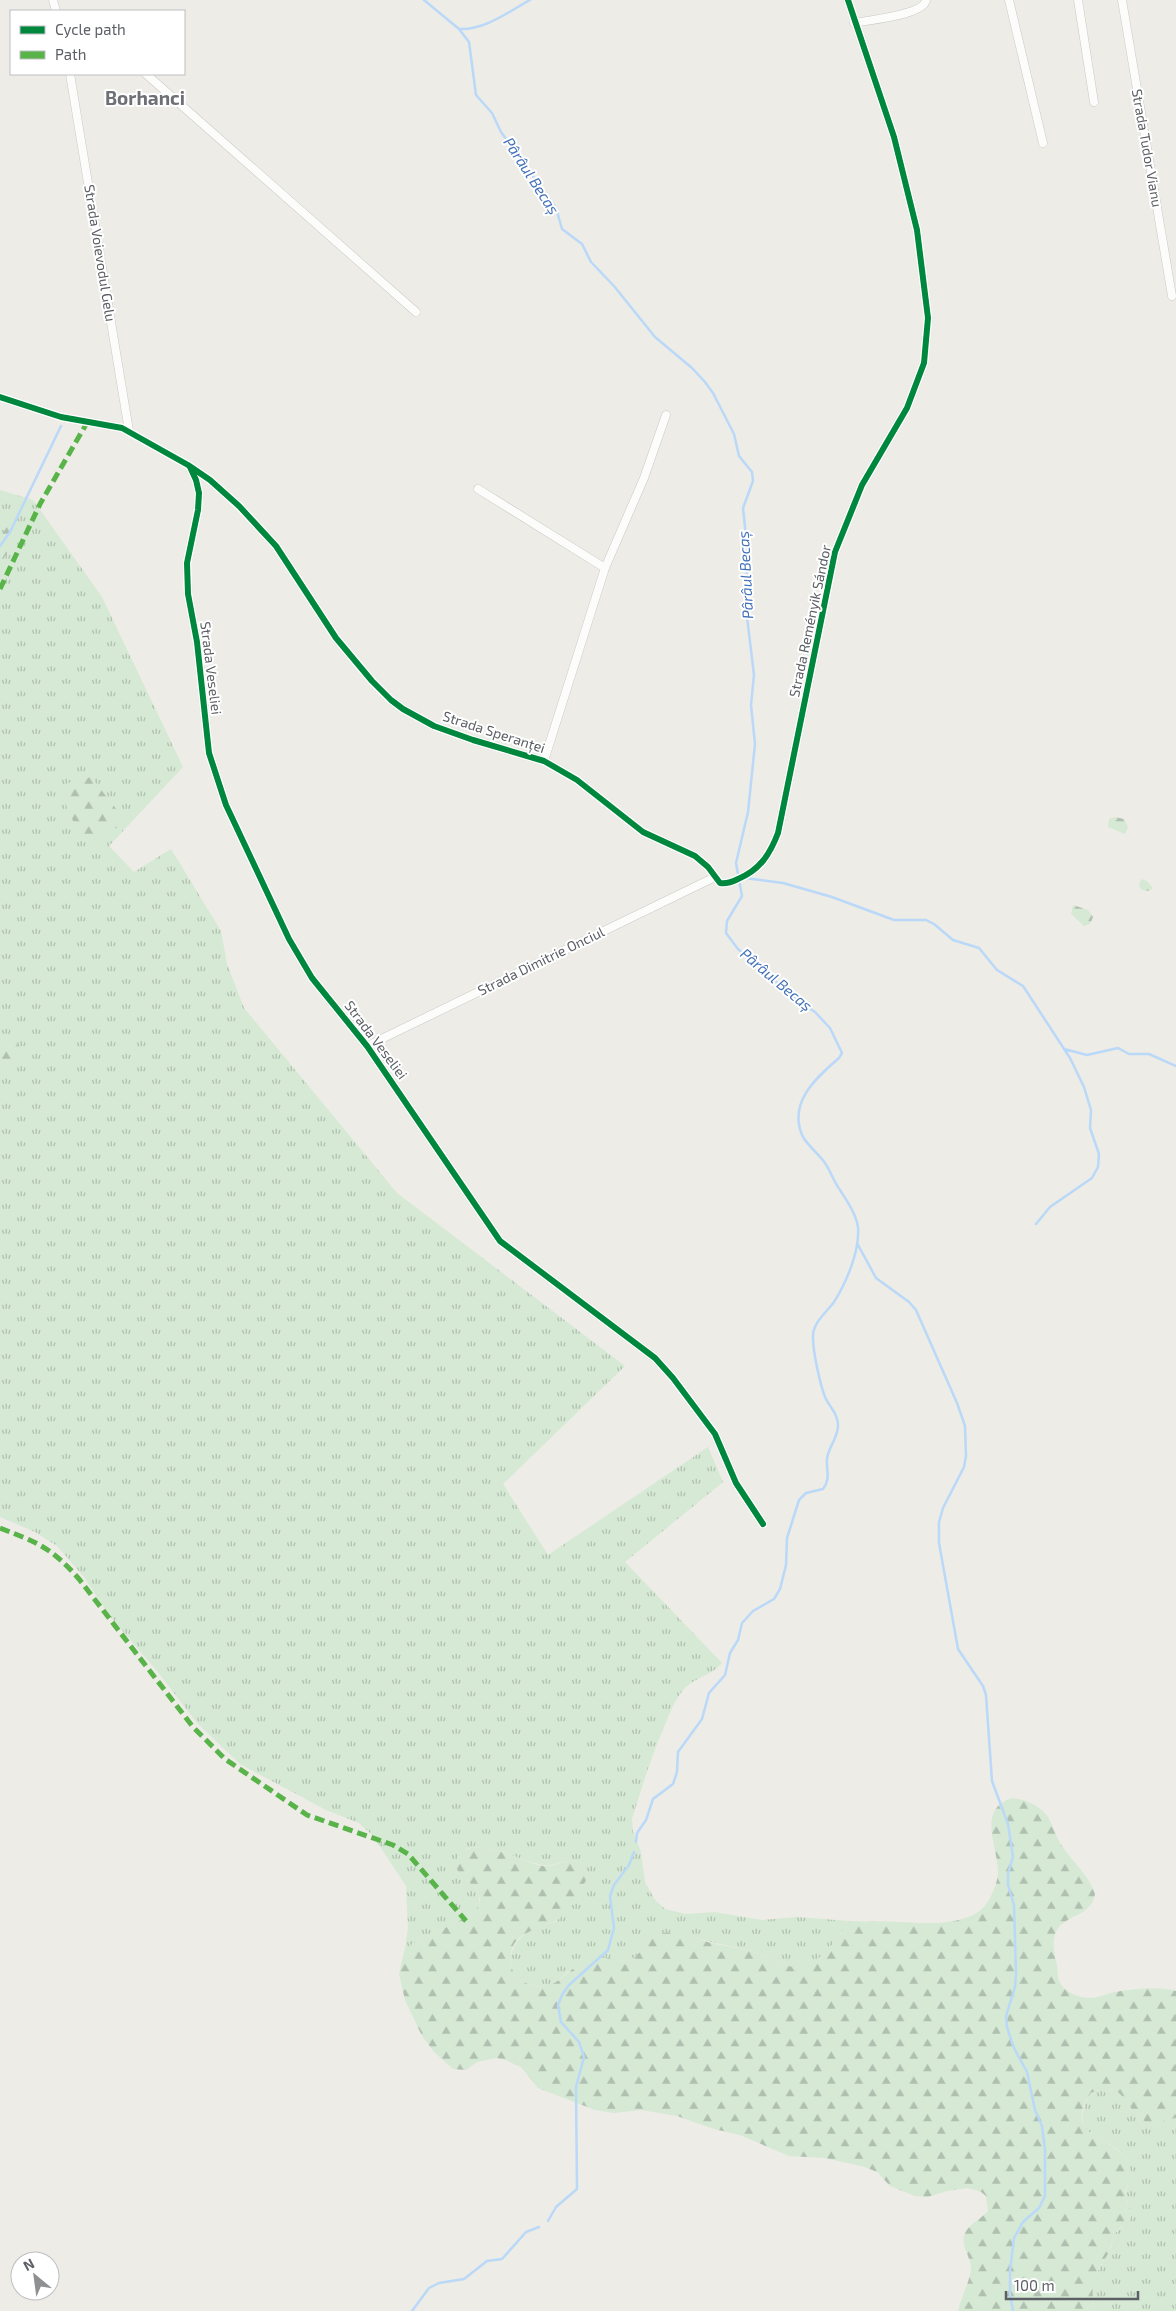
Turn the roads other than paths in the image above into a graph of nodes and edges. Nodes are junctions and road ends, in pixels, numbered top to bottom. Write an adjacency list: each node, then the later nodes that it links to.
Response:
1 (848, 0): 6 (street, Strada Reményik Sándor)
2 (926, 0): 6 (street)
3 (1008, 0): 10 (street)
4 (1078, 0): 9 (street)
5 (1122, 0): 11 (street, Strada Tudor Vianu)
6 (854, 23): 20 (street, Strada Reményik Sándor)
7 (70, 75): 15 (street, Strada Voievodul Gelu)
8 (147, 75): 12 (street)
9 (1094, 102)
10 (1043, 142)
11 (1172, 296)
12 (416, 312)
13 (0, 397): 15 (street, Strada Speranței)
14 (666, 415): 18 (street)
15 (129, 432): 16 (street, Strada Speranței)
16 (188, 465): 19 (street, Strada Speranței); 21 (street, Strada Veseliei)
17 (478, 489): 18 (street)
18 (605, 568): 19 (street)
19 (544, 761): 20 (street, Strada Speranței)
20 (717, 880): 21 (street, Strada Dimitrie Onciul)
21 (367, 1046): 22 (street, Strada Veseliei)
22 (763, 1524)

